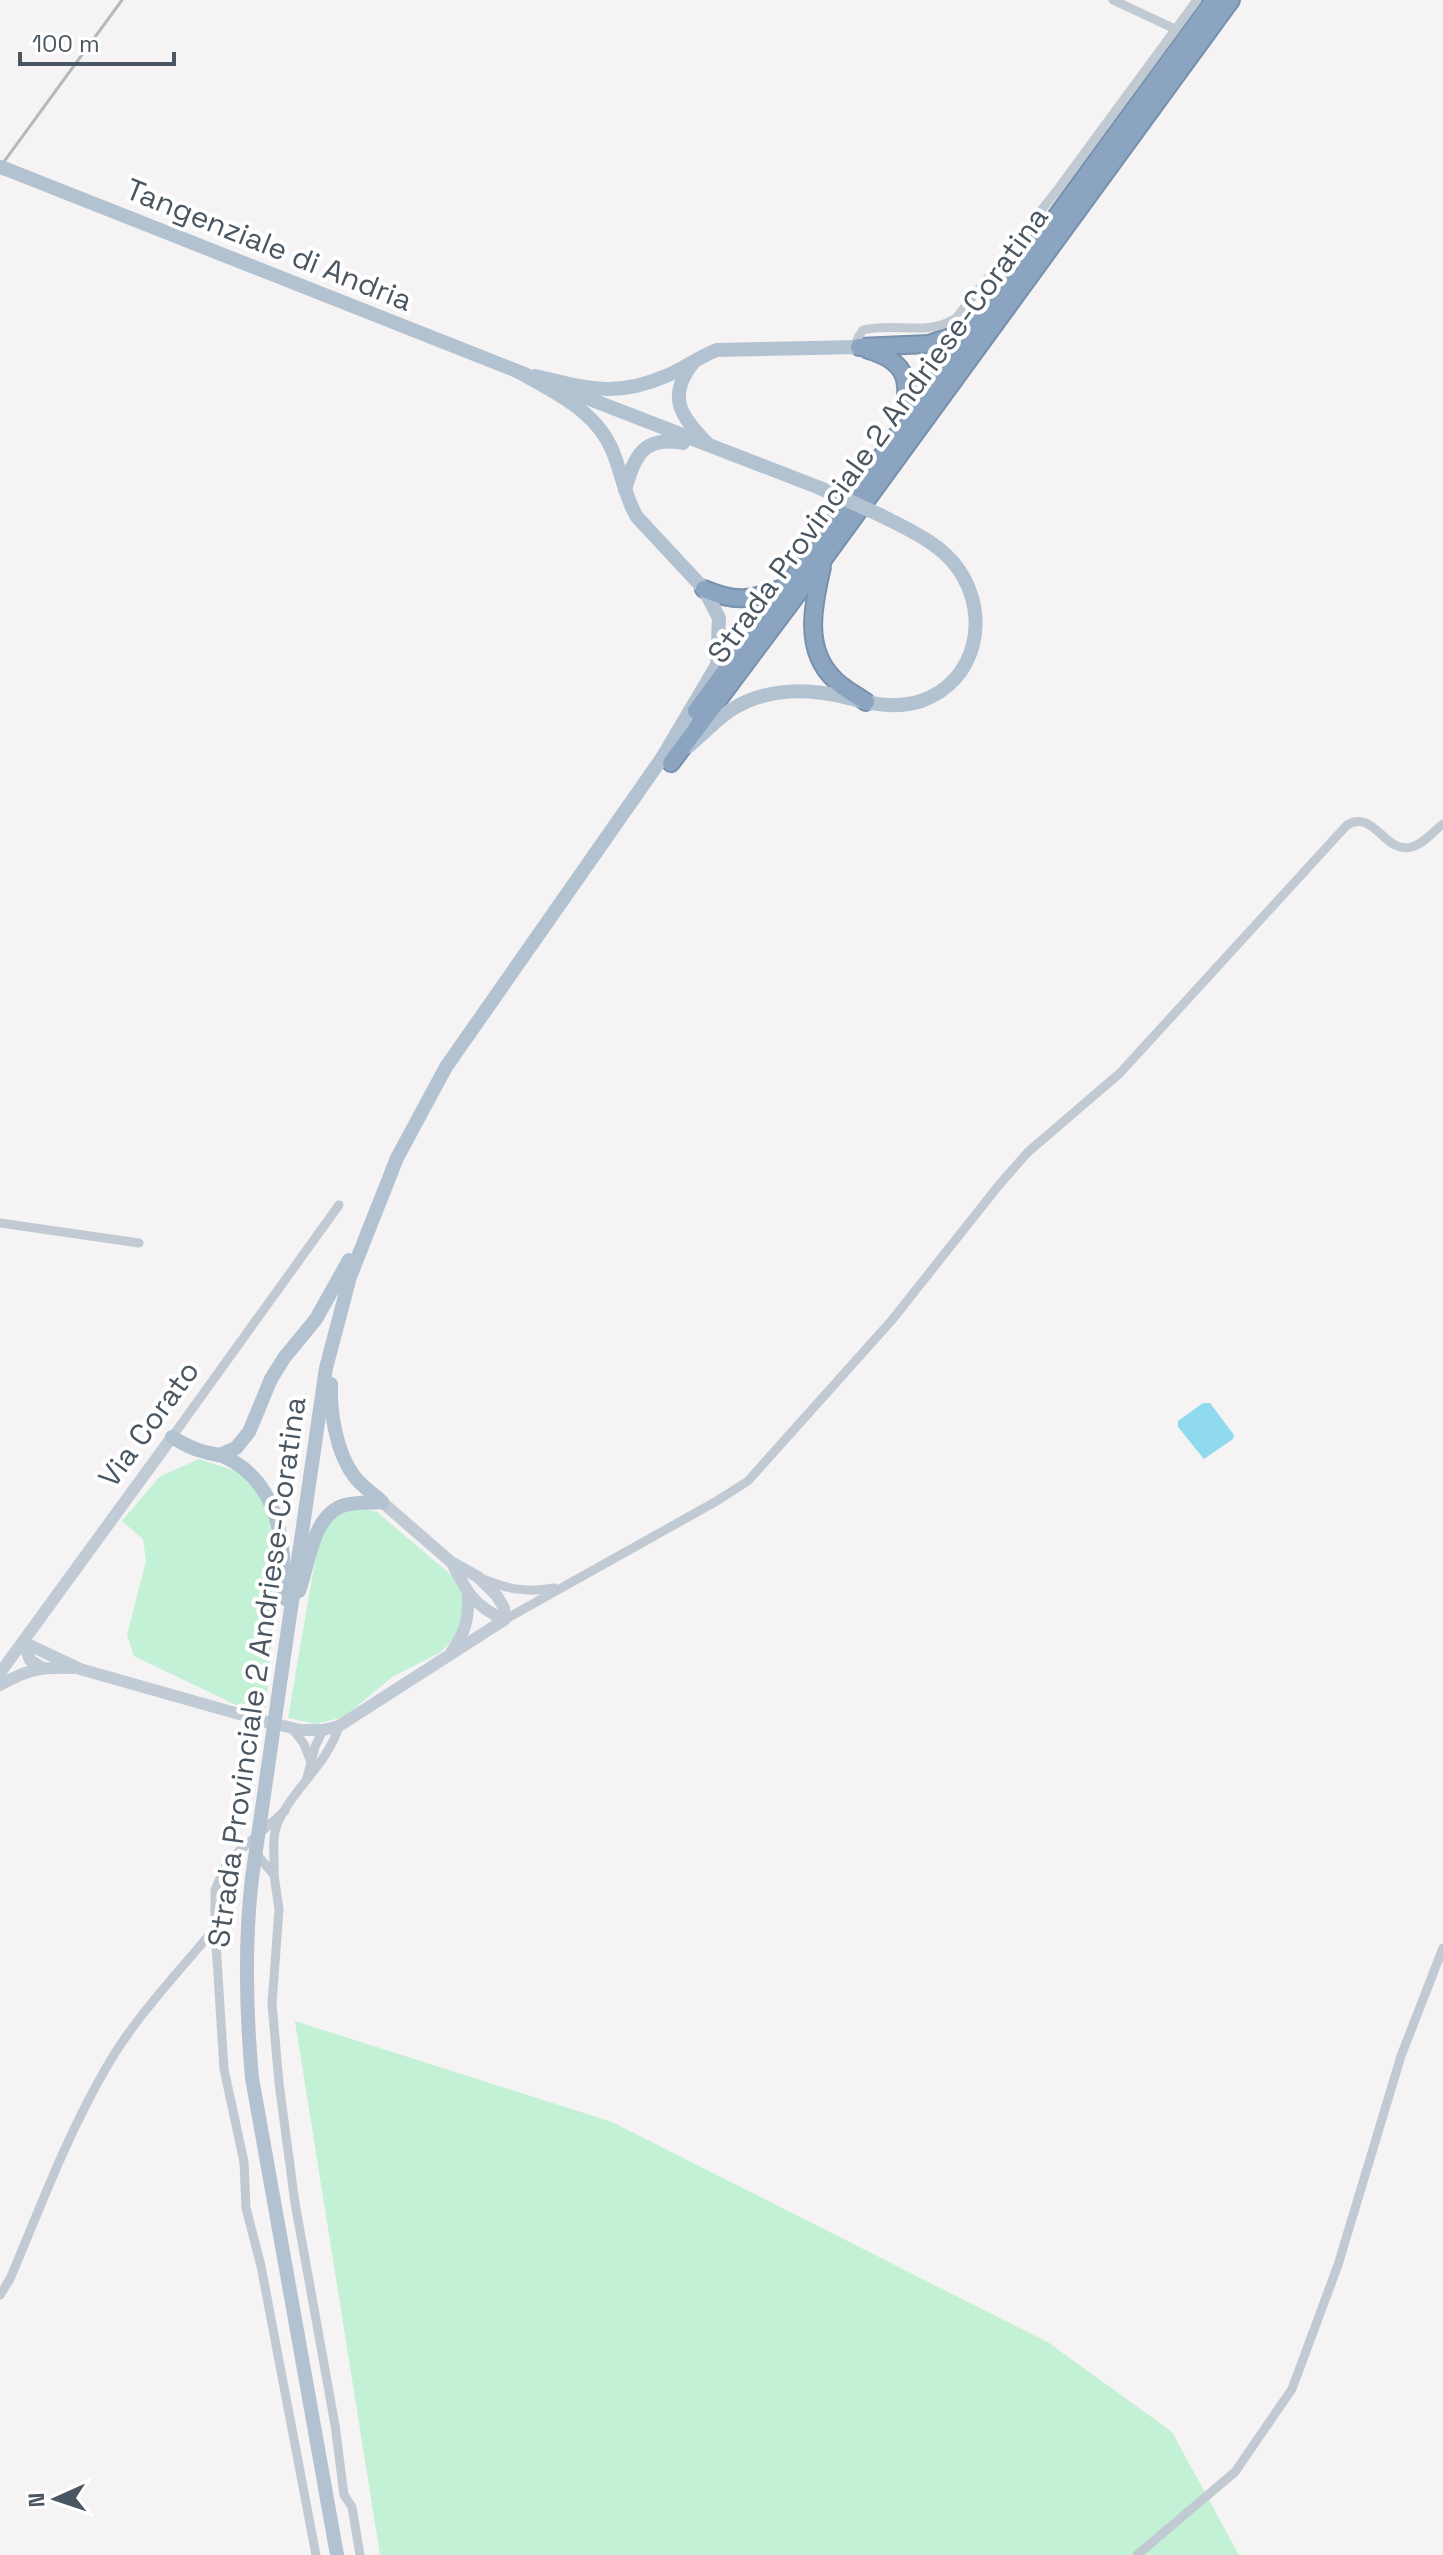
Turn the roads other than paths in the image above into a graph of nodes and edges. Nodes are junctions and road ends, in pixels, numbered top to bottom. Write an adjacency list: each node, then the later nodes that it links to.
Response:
1 (1113, 0): 5 (street)
2 (1197, 0): 5 (street)
3 (1214, 0): 7 (highway, Strada Provinciale 2 Andriese-Coratina)
4 (1231, 0): 14 (highway, Strada Provinciale 2 Andriese-Coratina)
5 (1175, 29): 8 (street)
6 (3, 168): 10 (main road, Tangenziale di Andria)
7 (979, 320): 8 (highway); 11 (highway, Strada Provinciale 2 Andriese-Coratina)
8 (859, 347): 9 (main road); 11 (highway)
9 (698, 357): 10 (main road); 12 (main road)
10 (519, 372): 12 (main road); 13 (main road)
11 (902, 426): 15 (highway, Strada Provinciale 2 Andriese-Coratina)
12 (713, 448): 13 (main road); 17 (main road, bridge)
13 (625, 490): 16 (main road)
14 (825, 557): 17 (highway); 18 (highway, Strada Provinciale 2 Andriese-Coratina)
15 (786, 587): 16 (highway); 18 (highway, Strada Provinciale 2 Andriese-Coratina)
16 (704, 589): 18 (main road)
17 (866, 702): 18 (main road)
18 (666, 760): 21 (main road, Strada Provinciale 2 Andriese-Coratina)
19 (1443, 824): 30 (street)
20 (339, 1205): 25 (street, Via Corato)
21 (372, 1217): 24 (main road, Strada Provinciale 2 Andriese-Coratina); 26 (main road)
22 (0, 1223): 23 (street)
23 (139, 1243)
24 (334, 1338): 27 (main road); 32 (main road, Strada Provinciale 2 Andriese-Coratina)
25 (172, 1437): 26 (main road); 34 (main road, Via Corato)
26 (220, 1455): 35 (main road)
27 (382, 1502): 28 (main road); 32 (main road)
28 (451, 1562): 29 (main road); 31 (main road)
29 (478, 1577): 30 (street); 33 (main road)
30 (561, 1587): 33 (street)
31 (468, 1595): 33 (main road); 36 (main road)
32 (290, 1615): 35 (main road, Strada Provinciale 2 Andriese-Coratina)
33 (504, 1620): 36 (main road)
34 (23, 1642): 37 (main road); 38 (main road); 39 (main road, Via Corato)
35 (285, 1648): 53 (main road, Strada Provinciale 2 Andriese-Coratina, bridge)
36 (446, 1660): 41 (main road)
37 (41, 1667): 38 (main road); 40 (main road)
38 (80, 1669): 42 (main road)
39 (0, 1673)
40 (0, 1685)
41 (339, 1726): 43 (main road); 45 (street)
42 (291, 1727): 43 (main road); 44 (street)
43 (323, 1730): 44 (street)
44 (311, 1762): 45 (street)
45 (307, 1781): 46 (street)
46 (285, 1811): 47 (street); 48 (street)
47 (239, 1851): 48 (street); 49 (street)
48 (274, 1875): 54 (street)
49 (215, 1928): 51 (street); 52 (street)
50 (1443, 1948): 55 (street)
51 (0, 2295)
52 (316, 2555)
53 (337, 2555)
54 (360, 2555)
55 (1137, 2555)

